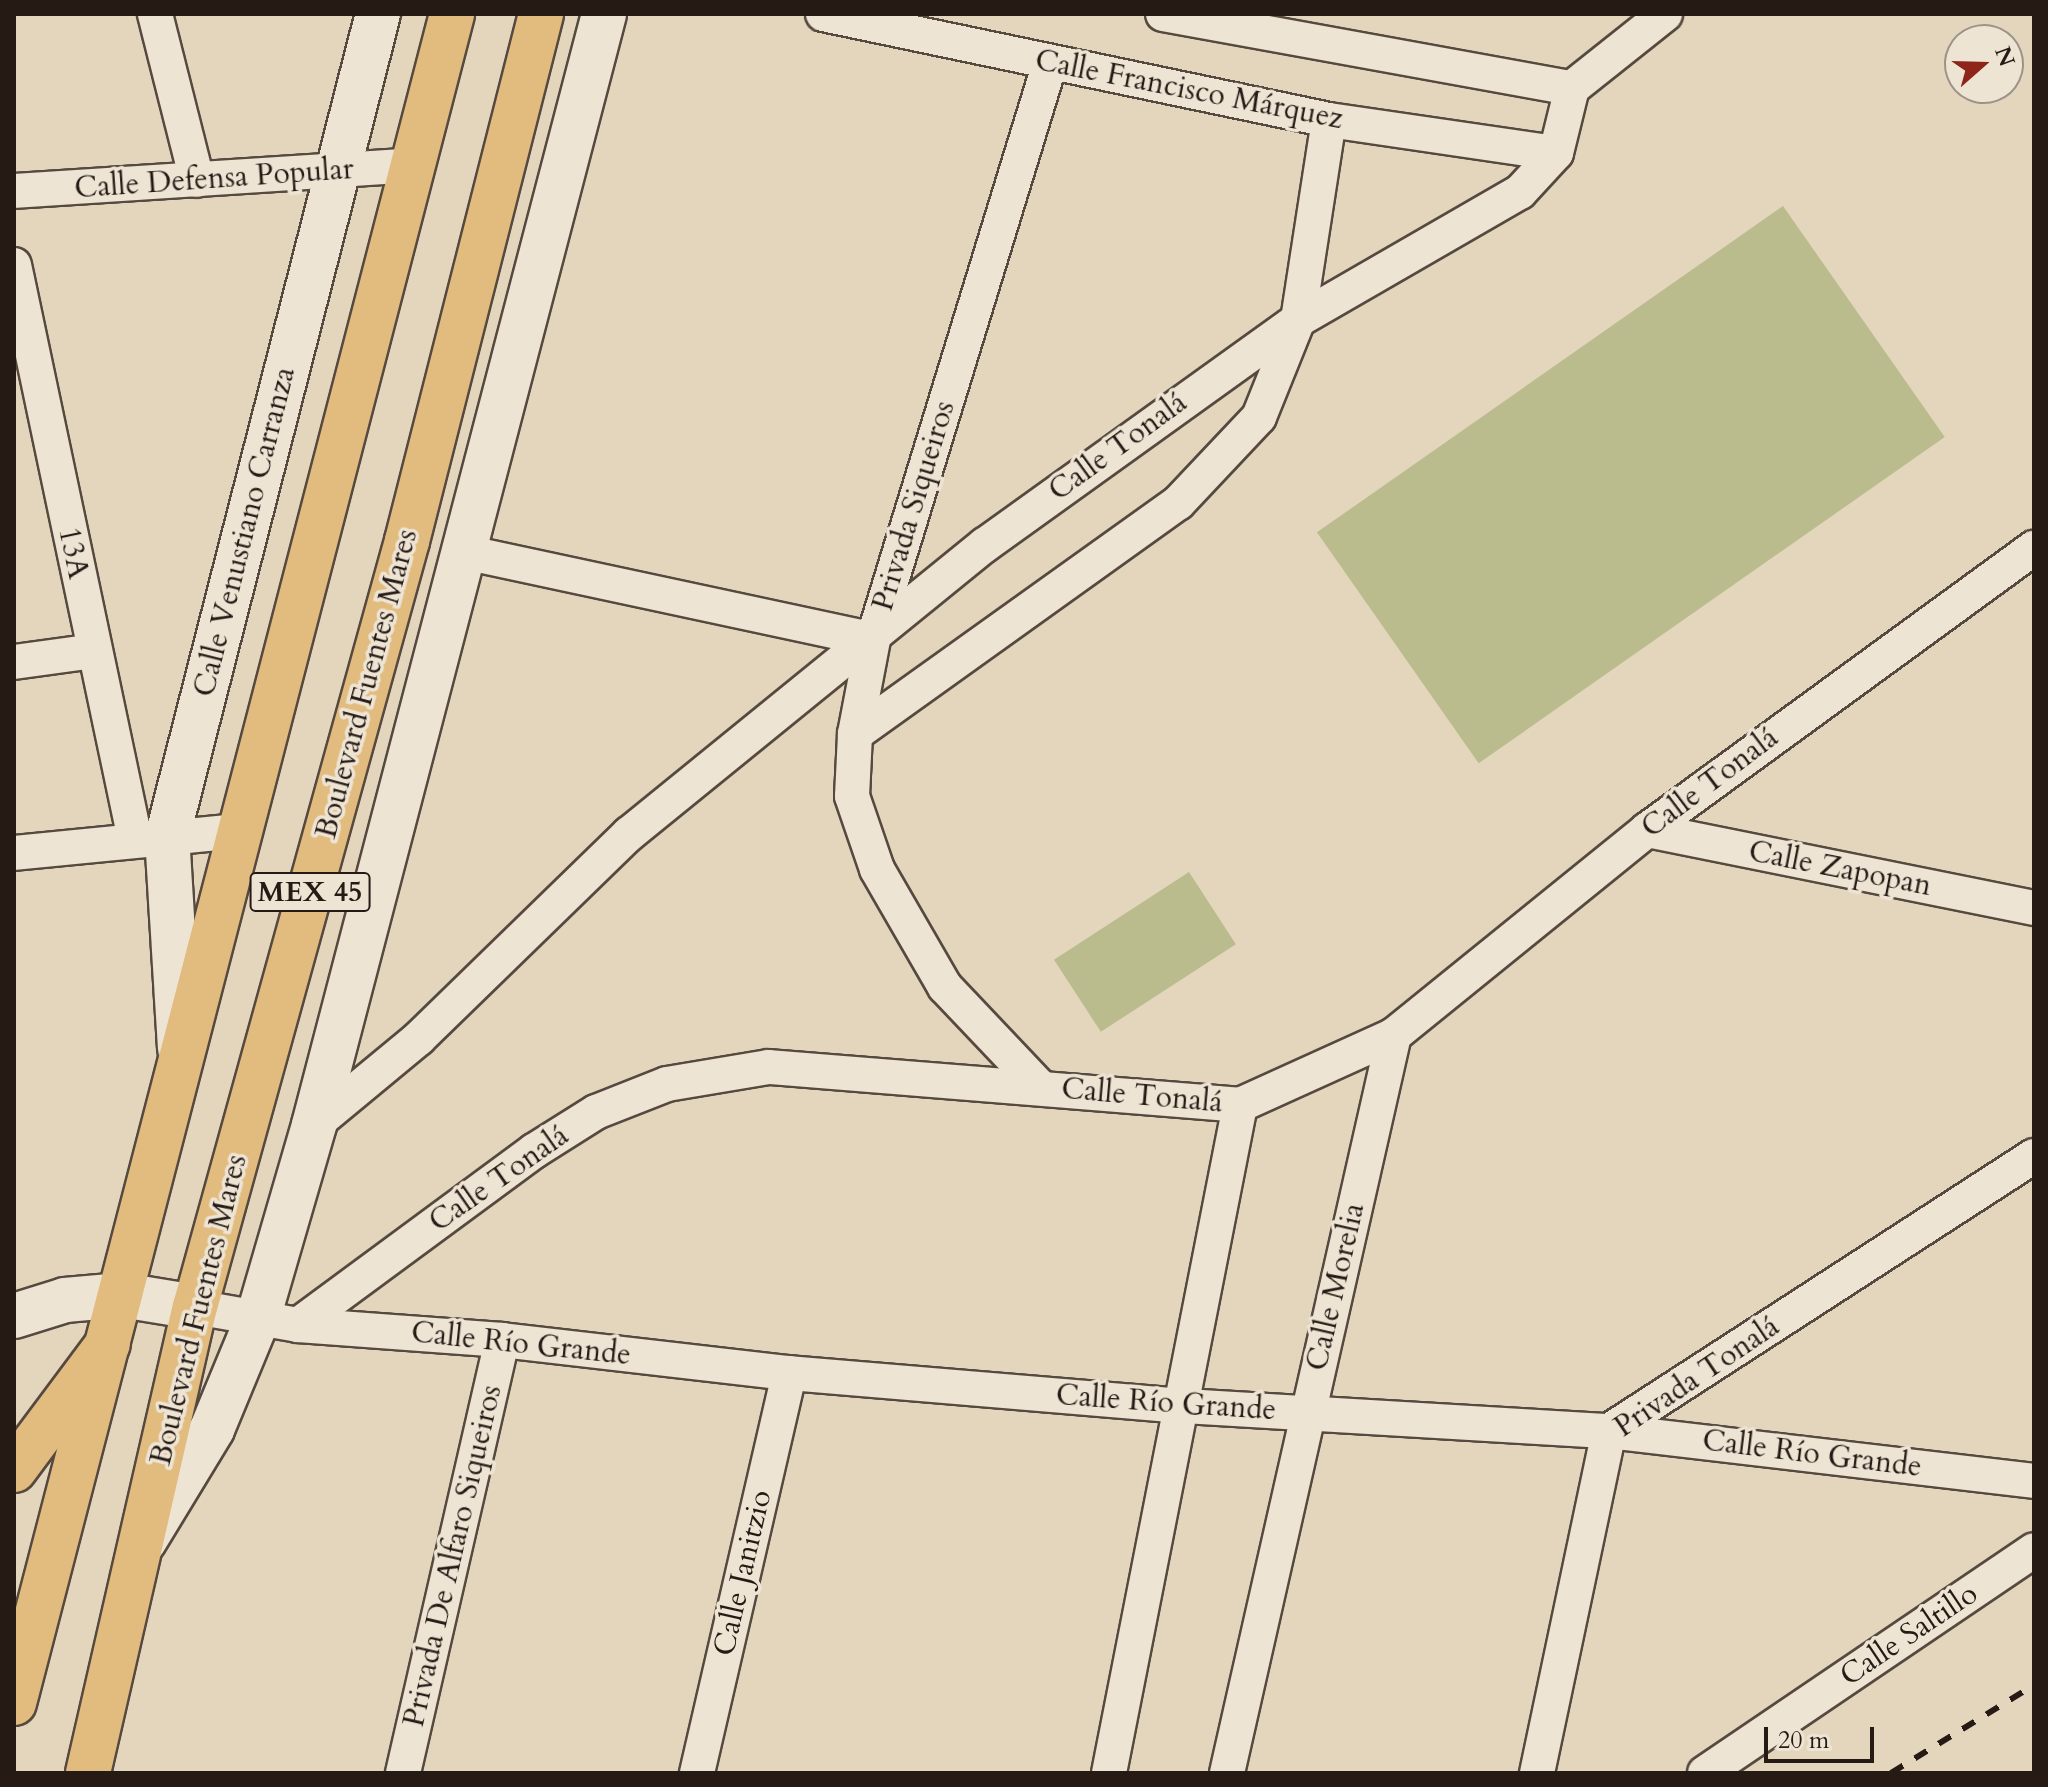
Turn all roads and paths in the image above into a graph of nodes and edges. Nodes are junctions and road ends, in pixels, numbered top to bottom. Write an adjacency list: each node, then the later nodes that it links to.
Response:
1 (155, 14): 16 (street)
2 (378, 14): 15 (street, Calle Venustiano Carranza)
3 (452, 14): 14 (main road, MEX 45)
4 (541, 14): 38 (main road, Boulevard Fuentes Mares / MEX 45)
5 (604, 14): 21 (street)
6 (823, 14): 10 (street, Calle Francisco Márquez)
7 (1163, 14): 9 (street)
8 (1665, 14): 11 (street)
9 (1201, 18): 11 (street)
10 (1050, 63): 12 (street, Calle Francisco Márquez); 22 (street, Privada Siqueiros)
11 (1572, 88): 13 (street, Calle Tonalá)
12 (1329, 120): 13 (street, Calle Francisco Márquez); 19 (street)
13 (1556, 153): 19 (street, Calle Tonalá)
14 (413, 165): 15 (street, Calle Defensa Popular); 27 (main road, MEX 45)
15 (337, 171): 16 (street, Calle Defensa Popular); 28 (street, Calle Venustiano Carranza)
16 (197, 180): 17 (street, Calle Defensa Popular)
17 (14, 191)
18 (14, 265): 23 (street, 13A)
19 (1298, 320): 22 (street, Calle Tonalá); 25 (street)
20 (2034, 548): 26 (street, Calle Tonalá)
21 (464, 552): 22 (street, Privada Siqueiros); 35 (street)
22 (873, 640): 25 (street); 35 (street, Calle Tonalá)
23 (94, 651): 24 (street); 28 (street, 13A)
24 (14, 662)
25 (855, 734): 33 (street)
26 (1647, 830): 30 (street, Calle Zapopan); 31 (street, Calle Tonalá)
27 (239, 831): 28 (street); 32 (main road, MEX 45)
28 (151, 839): 29 (street); 32 (street, Calle Venustiano Carranza)
29 (14, 853)
30 (2034, 908)
31 (1394, 1035): 34 (street, Calle Tonalá); 45 (street, Calle Morelia)
32 (180, 1056): 37 (main road, MEX 45)
33 (1040, 1087): 34 (street, Calle Tonalá); 40 (street, Calle Tonalá)
34 (1240, 1105): 44 (street)
35 (314, 1125): 40 (street)
36 (2034, 1156): 46 (street, Privada Tonalá)
37 (122, 1295): 38 (street); 39 (street); 42 (main road, MEX 45)
38 (195, 1307): 40 (street); 49 (main road, Boulevard Fuentes Mares / MEX 45)
39 (14, 1316)
40 (278, 1321): 41 (street, Calle Río Grande); 49 (street)
41 (502, 1340): 43 (street, Calle Río Grande); 53 (street, Privada De Alfaro Siqueiros)
42 (108, 1344): 47 (main road); 51 (main road, MEX 45)
43 (789, 1373): 44 (street, Calle Río Grande); 54 (street, Calle Janitzio)
44 (1184, 1406): 45 (street, Calle Río Grande); 55 (street)
45 (1307, 1413): 46 (street, Calle Río Grande); 56 (street, Calle Morelia)
46 (1609, 1431): 48 (street, Calle Río Grande); 57 (street, Privada Tonalá)
47 (14, 1470)
48 (2034, 1481)
49 (140, 1546): 52 (main road, Boulevard Fuentes Mares / MEX 45)
50 (2034, 1550): 58 (street, Calle Saltillo)
51 (14, 1703)
52 (88, 1773)
53 (403, 1773)
54 (697, 1773)
55 (1109, 1773)
56 (1227, 1773)
57 (1537, 1773)
58 (1705, 1773)

